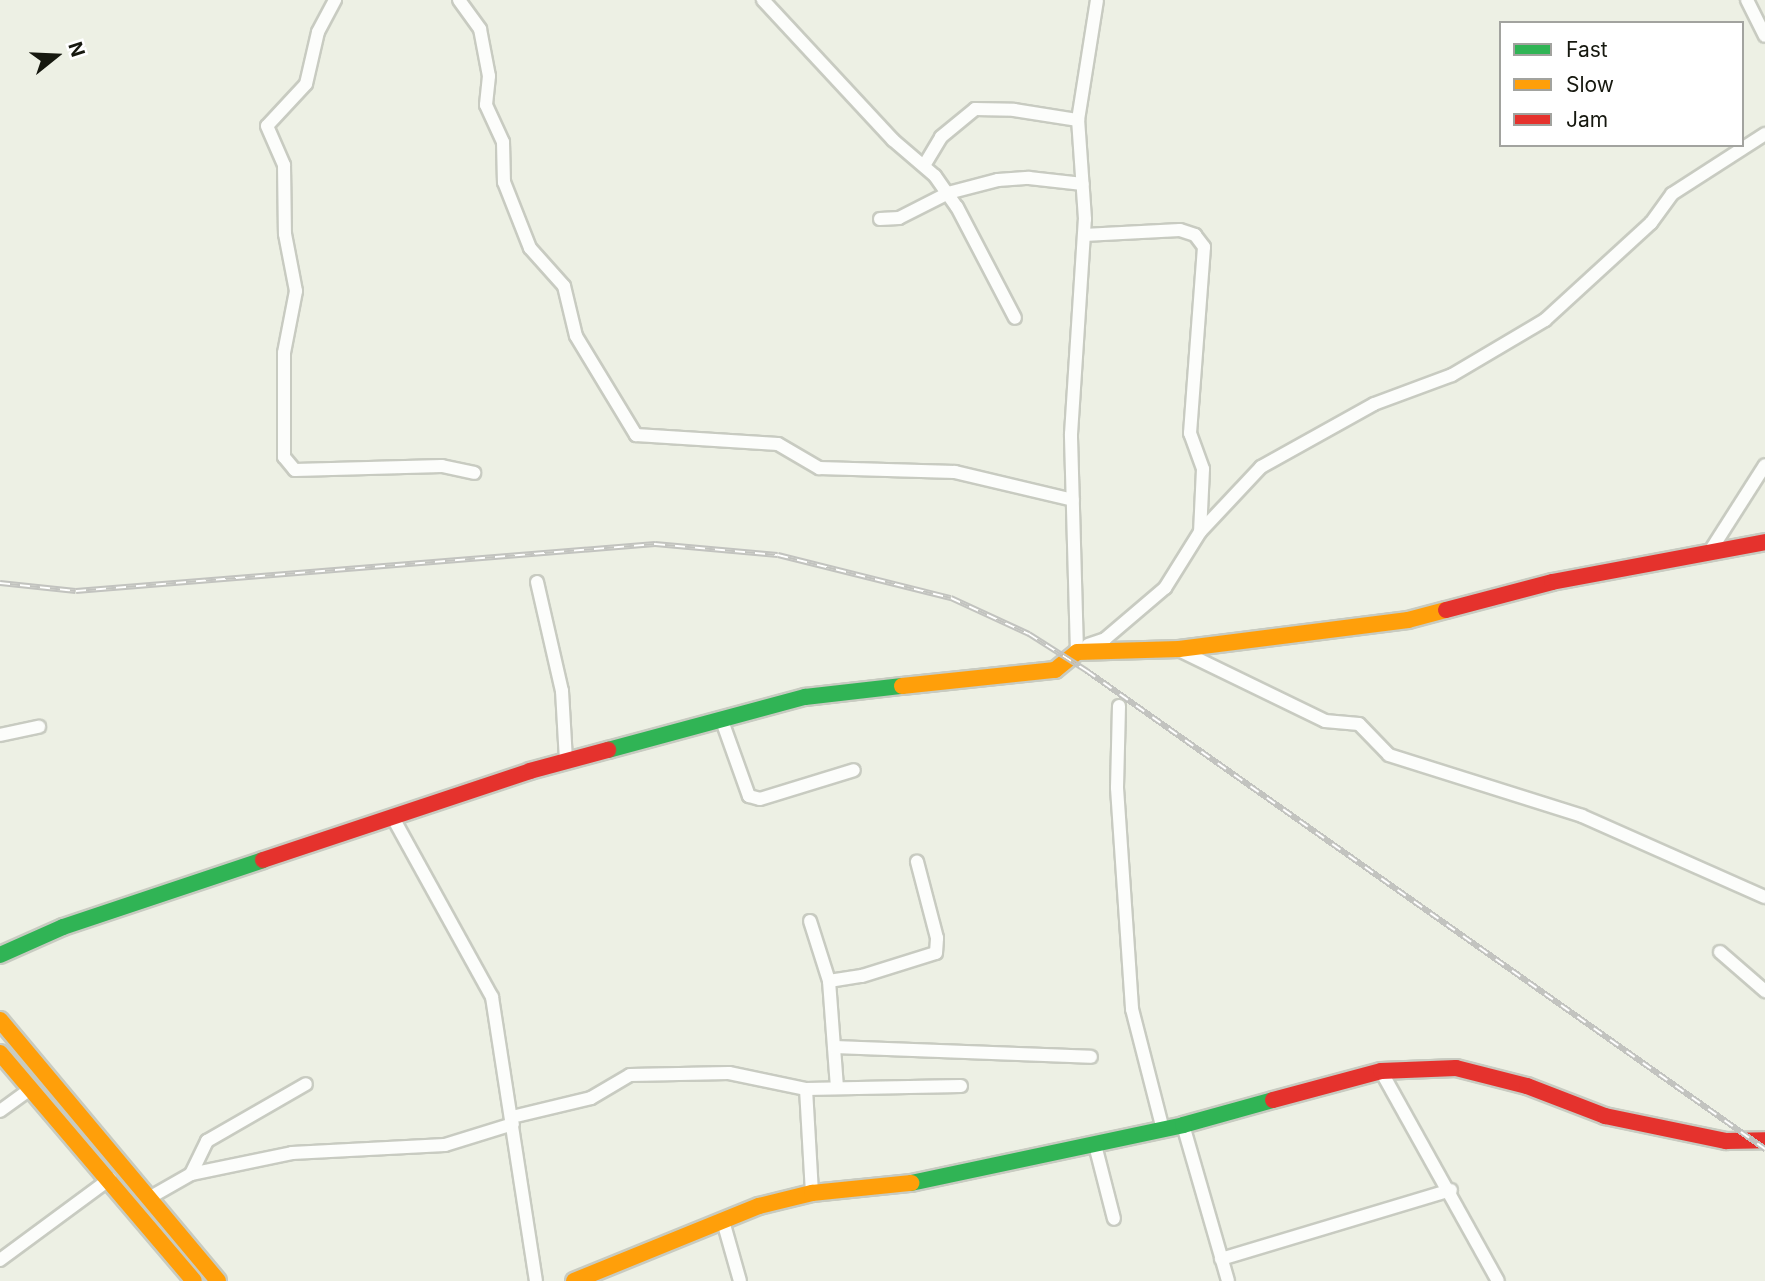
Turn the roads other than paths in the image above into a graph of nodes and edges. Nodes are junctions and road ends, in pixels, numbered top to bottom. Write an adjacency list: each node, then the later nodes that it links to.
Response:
1 (335, 0): 16 (street)
2 (459, 0): 17 (street)
3 (763, 0): 9 (street)
4 (1097, 0): 7 (street)
5 (1747, 0): 6 (street)
6 (1765, 36)
7 (1077, 120): 9 (street); 10 (street)
8 (1765, 134): 18 (street)
9 (925, 164): 11 (street)
10 (1083, 184): 11 (street); 13 (street)
11 (948, 193): 12 (street); 14 (street)
12 (880, 219)
13 (1084, 235): 17 (street); 18 (street)
14 (1015, 318)
15 (1765, 465): 20 (street)
16 (474, 473)
17 (1073, 500): 23 (street)
18 (1200, 532): 23 (street)
19 (1765, 542): 20 (street)
20 (1709, 553): 22 (street)
21 (537, 582): 28 (street)
22 (1179, 649): 23 (street); 32 (street)
23 (1077, 650): 25 (street)
24 (1119, 706): 51 (street)
25 (721, 718): 28 (street); 29 (street)
26 (39, 727): 27 (street)
27 (0, 735)
28 (566, 760): 30 (street)
29 (854, 770)
30 (392, 816): 35 (street); 49 (street)
31 (917, 862): 36 (street)
32 (1765, 897)
33 (810, 921): 36 (street)
34 (1720, 952): 37 (street)
35 (0, 955)
36 (830, 981): 39 (street)
37 (1765, 991)
38 (0, 1020): 58 (street)
39 (834, 1047): 41 (street); 46 (street)
40 (0, 1053): 45 (street)
41 (1091, 1056)
42 (1381, 1071): 50 (street); 52 (street); 56 (street)
43 (306, 1084): 54 (street)
44 (961, 1086): 46 (street)
45 (32, 1088): 48 (street); 55 (street)
46 (837, 1088): 47 (street)
47 (806, 1089): 49 (street); 57 (street)
48 (0, 1111)
49 (513, 1121): 54 (street); 65 (street)
50 (1183, 1125): 51 (street); 61 (street)
51 (1163, 1130): 53 (street)
52 (1765, 1140)
53 (1095, 1145): 57 (street); 59 (street)
54 (191, 1174): 58 (street)
55 (110, 1179): 62 (street); 63 (street)
56 (1451, 1190): 61 (street); 69 (street)
57 (812, 1193): 60 (street)
58 (149, 1198): 64 (street)
59 (1114, 1219)
60 (723, 1221): 66 (street); 67 (street)
61 (1221, 1259): 68 (street)
62 (0, 1260)
63 (194, 1281)
64 (218, 1281)
65 (536, 1281)
66 (574, 1281)
67 (740, 1281)
68 (1228, 1281)
69 (1498, 1281)

